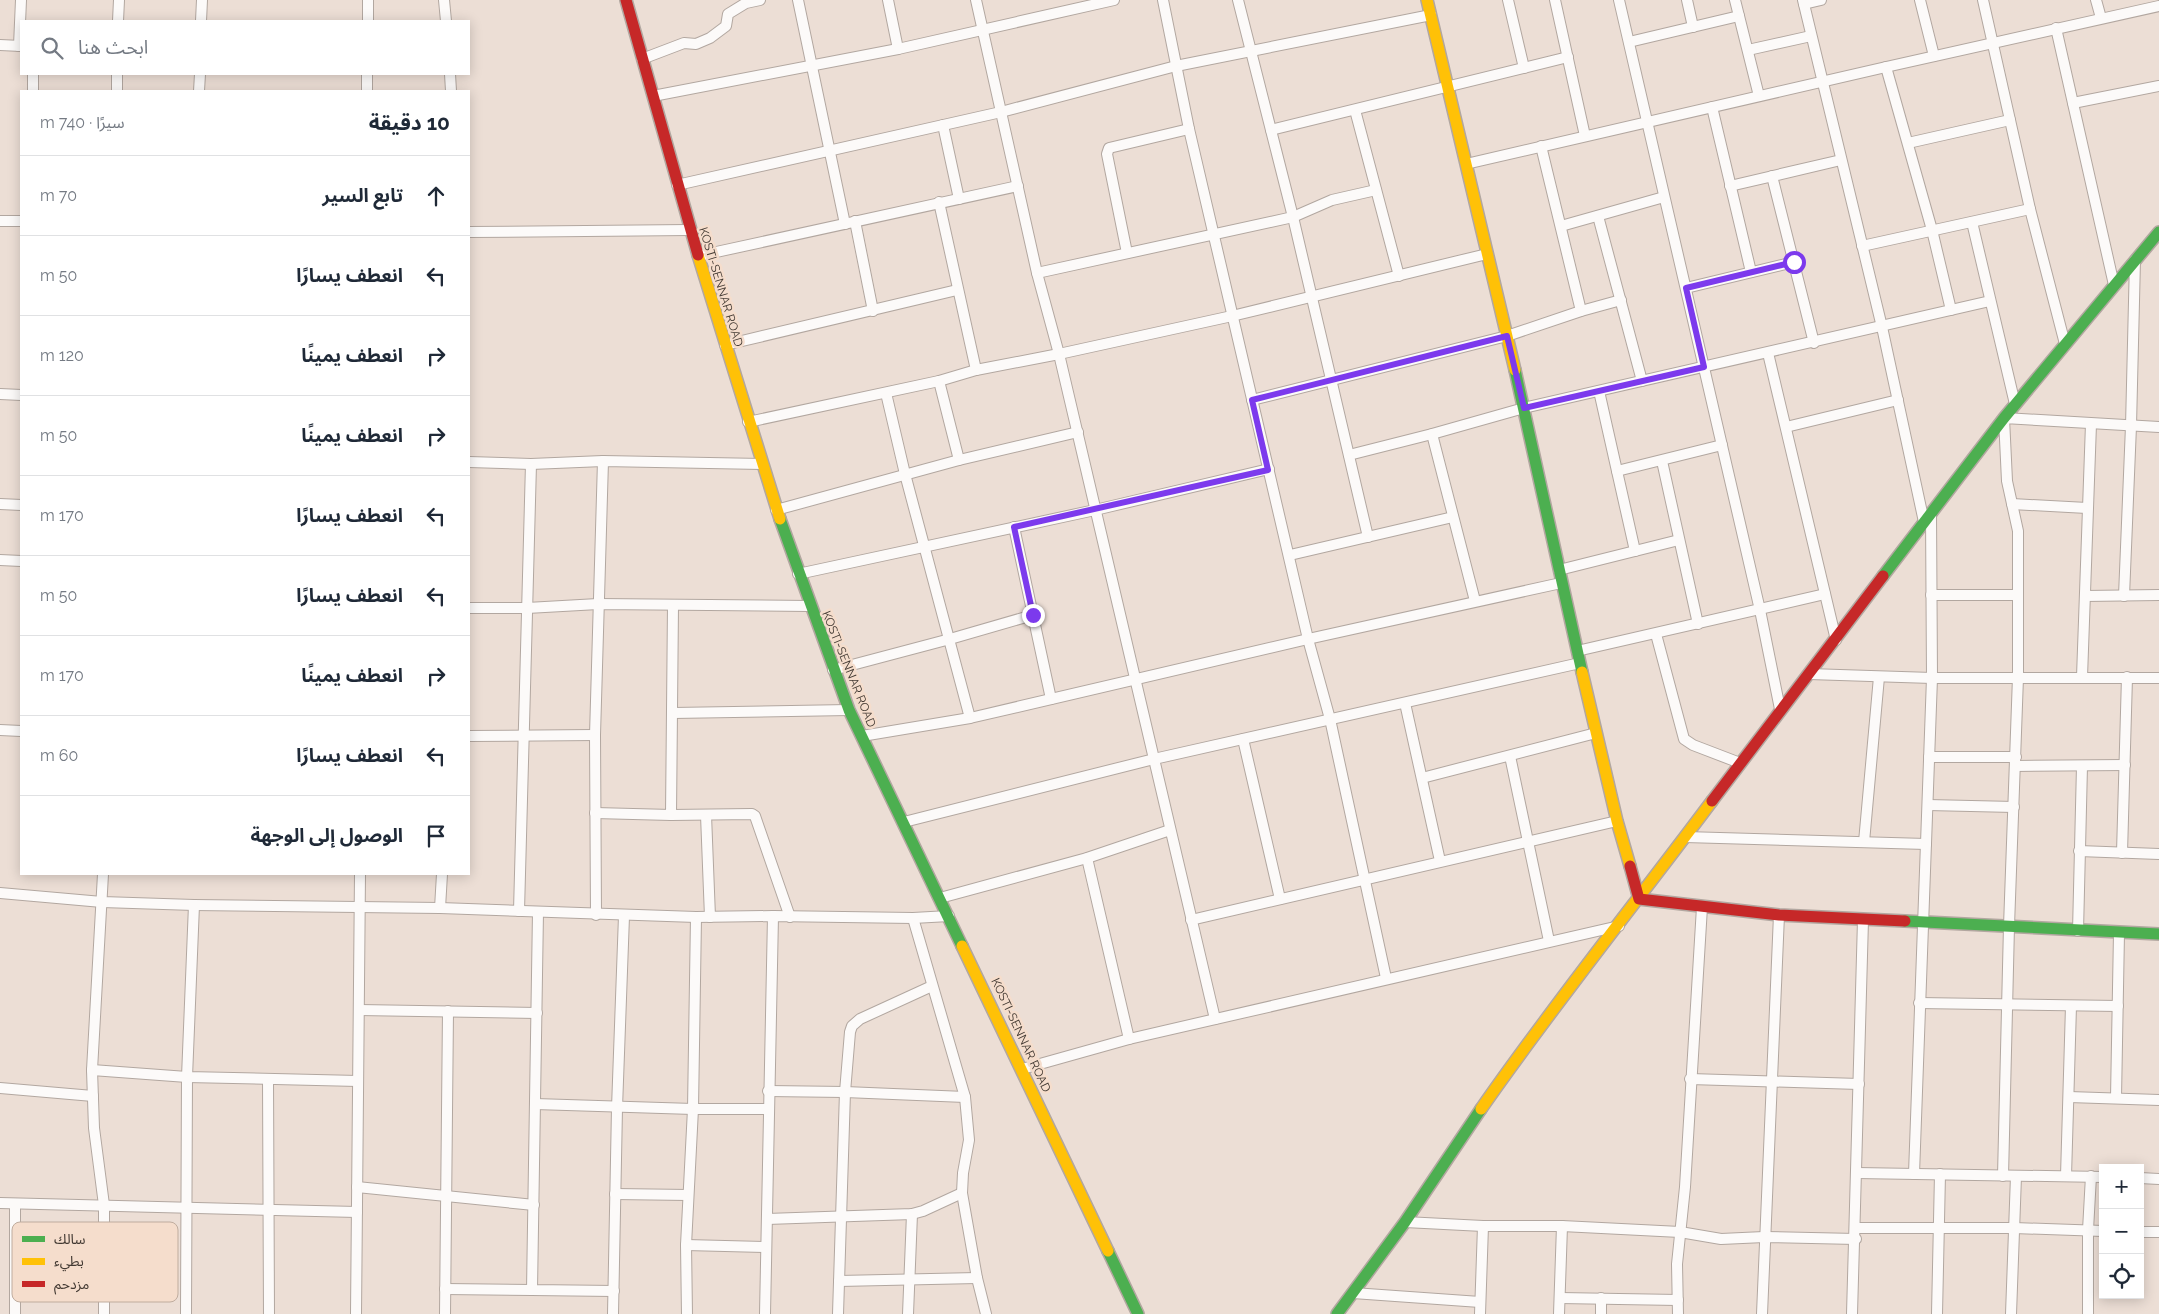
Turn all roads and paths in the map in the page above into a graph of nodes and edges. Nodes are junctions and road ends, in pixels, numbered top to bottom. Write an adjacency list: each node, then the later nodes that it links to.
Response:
1 (21, 0): 29 (street)
2 (119, 0): 30 (street)
3 (202, 0): 31 (street)
4 (368, 0): 32 (street)
5 (444, 0): 33 (street)
6 (626, 0): 47 (main road, KOSTI-SENNAR ROAD)
7 (760, 0): 47 (street)
8 (798, 0): 48 (street)
9 (888, 0): 42 (street)
10 (976, 0): 36 (street)
11 (1114, 0): 36 (street)
12 (1163, 0): 49 (street)
13 (1238, 0): 44 (street)
14 (1427, 0): 26 (main road)
15 (1508, 0): 51 (street)
16 (1555, 0): 46 (street)
17 (1619, 0): 38 (street)
18 (1687, 0): 34 (street)
19 (1736, 0): 27 (street)
20 (1821, 0): 24 (street)
21 (1920, 0): 45 (street)
22 (1983, 0): 39 (street)
23 (2096, 0): 28 (street)
24 (1804, 2): 37 (street)
25 (2159, 6): 28 (street)
26 (1431, 15): 44 (street); 59 (main road)
27 (1739, 16): 34 (street); 43 (street)
28 (2101, 18): 35 (street)
29 (21, 20)
30 (118, 20)
31 (202, 20)
32 (368, 20)
33 (446, 20)
34 (1693, 27): 38 (street)
35 (2056, 28): 39 (street); 67 (street)
36 (983, 30): 42 (street); 70 (street)
37 (1811, 36): 43 (street); 57 (street)
38 (1629, 42): 72 (street)
39 (1992, 42): 45 (street); 71 (street)
40 (0, 45): 41 (street)
41 (20, 46)
42 (898, 49): 48 (street)
43 (1748, 50): 66 (street)
44 (1251, 52): 49 (street); 75 (street)
45 (1934, 56): 50 (street)
46 (1568, 57): 51 (street); 76 (street)
47 (642, 59): 65 (main road, KOSTI-SENNAR ROAD)
48 (811, 66): 65 (street); 79 (street)
49 (1176, 66): 70 (street); 74 (street)
50 (1886, 67): 57 (street); 77 (street)
51 (1524, 68): 59 (street)
52 (33, 75): 60 (street)
53 (117, 75): 61 (street)
54 (200, 75): 62 (street)
55 (367, 75): 63 (street)
56 (450, 75): 64 (street)
57 (1822, 81): 66 (street); 80 (street)
58 (2159, 86): 67 (street)
59 (1448, 88): 69 (street); 81 (main road)
60 (33, 90)
61 (117, 90)
62 (199, 90)
63 (367, 90)
64 (451, 90)
65 (653, 96): 83 (main road, KOSTI-SENNAR ROAD)
66 (1759, 96): 68 (street)
67 (2073, 103): 112 (street)
68 (1712, 107): 72 (street); 85 (street)
69 (1355, 110): 75 (street); 86 (street)
70 (1001, 112): 73 (street); 84 (street)
71 (2010, 120): 77 (street); 90 (street)
72 (1647, 122): 76 (street); 87 (street)
73 (943, 125): 79 (street); 88 (street)
74 (1189, 129): 102 (street); 104 (street)
75 (1270, 130): 92 (street)
76 (1585, 136): 78 (street)
77 (1908, 143): 99 (street)
78 (1541, 146): 81 (street); 97 (street)
79 (829, 150): 83 (street); 96 (street)
80 (1841, 160): 82 (street); 103 (street)
81 (1466, 164): 105 (main road)
82 (1772, 176): 85 (street); 108 (street)
83 (677, 185): 98 (main road, KOSTI-SENNAR ROAD)
84 (1018, 186): 88 (street); 110 (street)
85 (1730, 186): 109 (street)
86 (1376, 190): 92 (street); 111 (street)
87 (1664, 197): 91 (street); 113 (street)
88 (959, 198): 89 (street)
89 (939, 202): 96 (street); 114 (street)
90 (2030, 209): 95 (street); 125 (street)
91 (1598, 216): 97 (street); 116 (street)
92 (1293, 217): 102 (street); 115 (street)
93 (0, 221): 94 (street)
94 (20, 221)
95 (1972, 222): 99 (street); 117 (street)
96 (850, 223): 106 (street); 119 (street)
97 (1561, 226): 120 (street)
98 (689, 230): 100 (street); 106 (main road, KOSTI-SENNAR ROAD)
99 (1932, 230): 103 (street); 118 (street)
100 (470, 232)
101 (2159, 232): 107 (main road)
102 (1214, 235): 104 (street); 121 (street)
103 (1862, 246): 122 (street)
104 (1128, 253): 110 (street)
105 (1487, 254): 111 (street); 123 (main road)
106 (698, 256): 126 (main road, KOSTI-SENNAR ROAD)
107 (2135, 260): 112 (main road); 145 (street)
108 (1794, 262): 109 (street); 124 (street)
109 (1751, 272): 113 (street)
110 (1037, 274): 128 (street)
111 (1399, 276): 115 (street)
112 (2114, 285): 125 (main road)
113 (1686, 288): 129 (street)
114 (957, 290): 119 (street); 130 (street)
115 (1312, 298): 121 (street); 132 (street)
116 (1621, 300): 120 (street); 133 (street)
117 (1990, 301): 118 (street); 140 (street)
118 (1951, 310): 122 (street)
119 (873, 311): 126 (street)
120 (1581, 311): 123 (street)
121 (1232, 316): 128 (street); 138 (street)
122 (1882, 327): 124 (street); 139 (street)
123 (1507, 336): 132 (street); 141 (main road)
124 (1814, 343): 127 (street)
125 (2065, 344): 140 (main road)
126 (725, 345): 143 (main road, KOSTI-SENNAR ROAD)
127 (1768, 353): 129 (street); 146 (street)
128 (1059, 354): 130 (street); 148 (street)
129 (1704, 367): 133 (street); 150 (street)
130 (976, 370): 131 (street)
131 (939, 380): 135 (street); 152 (street)
132 (1332, 380): 138 (street); 151 (street)
133 (1642, 381): 134 (street)
134 (1599, 391): 141 (street); 159 (street)
135 (886, 392): 143 (street); 160 (street)
136 (0, 394): 137 (street)
137 (20, 395)
138 (1252, 400): 158 (street)
139 (1898, 400): 146 (street); 168 (street)
140 (2015, 404): 142 (main road)
141 (1524, 408): 149 (street); 177 (main road)
142 (2004, 418): 144 (street); 162 (street); 168 (main road)
143 (748, 422): 157 (main road, KOSTI-SENNAR ROAD)
144 (2091, 424): 145 (street); 164 (street)
145 (2131, 426): 147 (street); 185 (street)
146 (1786, 427): 180 (street)
147 (2159, 427)
148 (1078, 432): 152 (street); 166 (street)
149 (1432, 434): 151 (street); 167 (street)
150 (1722, 445): 153 (street); 192 (street)
151 (1349, 455): 170 (street)
152 (959, 460): 160 (street)
153 (1662, 460): 159 (street); 171 (street)
154 (603, 461): 156 (street); 157 (street); 187 (street)
155 (470, 462): 156 (street)
156 (531, 464): 191 (street)
157 (762, 464): 165 (main road, KOSTI-SENNAR ROAD)
158 (1268, 470): 166 (street); 174 (street)
159 (1617, 471): 173 (street)
160 (905, 474): 165 (street); 172 (street)
161 (0, 504): 163 (street)
162 (2012, 504): 164 (street); 182 (street)
163 (20, 505)
164 (2087, 508): 184 (street)
165 (776, 510): 178 (main road, KOSTI-SENNAR ROAD)
166 (1095, 510): 169 (street); 208 (street)
167 (1453, 518): 170 (street); 186 (street)
168 (1928, 518): 181 (street); 198 (main road)
169 (1014, 527): 172 (street); 193 (street)
170 (1368, 537): 174 (street)
171 (1679, 540): 173 (street); 194 (street)
172 (924, 546): 178 (street); 196 (street)
173 (1635, 551): 177 (street)
174 (1290, 555): 197 (street)
175 (0, 560): 176 (street)
176 (20, 561)
177 (1559, 570): 179 (main road)
178 (798, 574): 189 (main road, KOSTI-SENNAR ROAD)
179 (1561, 583): 186 (street); 199 (main road)
180 (1825, 594): 192 (street); 198 (street)
181 (1931, 595): 182 (street); 206 (street)
182 (2018, 595): 203 (street)
183 (2159, 595): 185 (street)
184 (2085, 596): 185 (street); 204 (street)
185 (2124, 596)
186 (1475, 601): 197 (street)
187 (598, 604): 188 (street); 191 (street); 219 (street)
188 (674, 604): 189 (street); 213 (street)
189 (809, 606): 200 (main road, KOSTI-SENNAR ROAD)
190 (470, 608): 191 (street)
191 (527, 608): 222 (street)
192 (1760, 610): 194 (street); 211 (street)
193 (1033, 615): 196 (street); 209 (street)
194 (1698, 624): 195 (street)
195 (1656, 634): 199 (street); 228 (street)
196 (950, 639): 200 (street); 214 (street)
197 (1308, 639): 208 (street); 215 (street)
198 (1836, 640): 201 (main road)
199 (1579, 657): 210 (street); 218 (main road)
200 (833, 670): 212 (main road, KOSTI-SENNAR ROAD)
201 (1809, 674): 202 (street); 211 (main road)
202 (1879, 677): 206 (street); 242 (street)
203 (2018, 677): 204 (street); 206 (street); 227 (street)
204 (2082, 677): 205 (street)
205 (2128, 677): 207 (street); 230 (street)
206 (1932, 678): 225 (street)
207 (2159, 678)
208 (1134, 679): 209 (street); 226 (street)
209 (1052, 699): 214 (street)
210 (1405, 703): 215 (street); 231 (street)
211 (1780, 709): 228 (main road)
212 (849, 710): 213 (street); 221 (main road, KOSTI-SENNAR ROAD)
213 (672, 713): 236 (street)
214 (970, 718): 221 (street)
215 (1330, 719): 223 (street); 252 (street)
216 (0, 730): 217 (street)
217 (20, 731)
218 (1596, 733): 224 (street); 237 (main road)
219 (595, 735): 222 (street); 234 (street)
220 (470, 736): 222 (street)
221 (862, 736): 238 (main road, KOSTI-SENNAR ROAD)
222 (524, 737): 262 (street)
223 (1243, 739): 226 (street); 255 (street)
224 (1510, 756): 231 (street); 241 (street)
225 (1929, 757): 227 (street); 232 (street)
226 (1154, 759): 238 (street); 239 (street)
227 (2015, 762): 229 (street); 233 (street)
228 (1740, 763): 240 (main road)
229 (2082, 766): 230 (street); 244 (street)
230 (2125, 766): 245 (street)
231 (1422, 778): 248 (street)
232 (1928, 805): 233 (street); 243 (street)
233 (2014, 806): 277 (street)
234 (596, 813): 236 (street); 264 (street)
235 (706, 815): 236 (street); 270 (street); 271 (street)
236 (671, 816)
237 (1618, 820): 241 (street); 256 (main road)
238 (904, 822): 254 (main road, KOSTI-SENNAR ROAD)
239 (1170, 830): 247 (street); 273 (street)
240 (1685, 837): 242 (street); 256 (main road)
241 (1528, 841): 248 (street); 281 (street)
242 (1864, 842): 243 (street)
243 (1926, 844): 275 (street)
244 (2079, 852): 245 (street); 278 (street)
245 (2122, 853): 246 (street)
246 (2159, 854)
247 (1087, 858): 254 (street); 292 (street)
248 (1440, 862): 252 (street)
249 (103, 875): 257 (street)
250 (360, 875): 259 (street)
251 (442, 875): 261 (street)
252 (1364, 881): 255 (street); 282 (street)
253 (0, 892): 257 (street)
254 (940, 898): 268 (main road, KOSTI-SENNAR ROAD)
255 (1280, 899): 273 (street)
256 (1639, 899): 260 (main road); 276 (main road)
257 (102, 902): 258 (street); 294 (street)
258 (194, 905): 259 (street); 295 (street)
259 (360, 906): 261 (street); 288 (street)
260 (1702, 907): 265 (main road); 297 (street)
261 (440, 908): 262 (street)
262 (519, 911): 263 (street)
263 (538, 912): 264 (street); 290 (street)
264 (596, 915): 266 (street)
265 (1779, 915): 274 (main road); 299 (street)
266 (624, 916): 269 (street); 310 (street)
267 (772, 916): 270 (street); 271 (street); 302 (street)
268 (949, 916): 272 (street); 293 (main road, KOSTI-SENNAR ROAD)
269 (696, 917): 271 (street); 311 (street)
270 (790, 917): 272 (street)
271 (710, 918)
272 (913, 918): 283 (street)
273 (1191, 920): 291 (street)
274 (1863, 920): 275 (main road); 300 (street)
275 (1922, 922): 277 (main road); 284 (street)
276 (1619, 926): 281 (street); 340 (main road)
277 (2009, 926): 278 (main road); 285 (street)
278 (2078, 931): 279 (main road)
279 (2119, 933): 280 (main road); 287 (street)
280 (2159, 934)
281 (1549, 941): 282 (street)
282 (1386, 978): 291 (street)
283 (932, 986): 303 (street); 305 (street)
284 (1919, 1003): 285 (street); 314 (street)
285 (2008, 1004): 286 (street); 316 (street)
286 (2071, 1006): 287 (street); 306 (street)
287 (2118, 1006): 307 (street)
288 (359, 1010): 289 (street); 298 (street)
289 (448, 1011): 290 (street); 327 (street)
290 (537, 1013): 309 (street)
291 (1214, 1019): 292 (street)
292 (1129, 1039): 293 (street)
293 (1022, 1069): 376 (main road, KOSTI-SENNAR ROAD)
294 (92, 1070): 295 (street); 304 (street)
295 (187, 1077): 296 (street); 332 (street)
296 (268, 1079): 298 (street); 333 (street)
297 (1690, 1079): 299 (street); 348 (street)
298 (358, 1081): 323 (street)
299 (1771, 1082): 300 (street); 351 (street)
300 (1859, 1084): 313 (street)
301 (0, 1088): 304 (street)
302 (768, 1091): 303 (street); 312 (street)
303 (845, 1092): 305 (street); 336 (street)
304 (93, 1096): 330 (street)
305 (964, 1097): 324 (street)
306 (2069, 1097): 307 (street); 318 (street)
307 (2116, 1098): 308 (street)
308 (2159, 1100)
309 (535, 1104): 310 (street); 331 (street)
310 (617, 1108): 311 (street); 325 (street)
311 (693, 1109): 312 (street); 326 (street)
312 (768, 1109): 337 (street)
313 (1857, 1173): 314 (street); 343 (street)
314 (1914, 1174): 315 (street)
315 (1940, 1174): 316 (street); 344 (street)
316 (2003, 1176): 317 (street)
317 (2016, 1176): 318 (street); 345 (street)
318 (2066, 1176): 319 (street)
319 (2091, 1176): 320 (street); 346 (street)
320 (2099, 1177)
321 (2144, 1178): 322 (street)
322 (2159, 1179)
323 (357, 1187): 327 (street); 334 (street)
324 (962, 1193): 335 (street); 355 (street)
325 (615, 1194): 326 (street); 360 (street)
326 (688, 1195): 353 (street)
327 (446, 1196): 331 (street); 358 (street)
328 (0, 1203): 329 (street)
329 (15, 1204): 330 (street); 338 (street)
330 (104, 1205): 332 (street); 339 (street)
331 (534, 1205): 359 (street)
332 (186, 1208): 333 (street); 366 (street)
333 (268, 1210): 334 (street); 367 (street)
334 (357, 1212): 368 (street)
335 (912, 1214): 336 (street); 357 (street)
336 (840, 1217): 337 (street); 356 (street)
337 (767, 1219): 354 (street)
338 (15, 1222)
339 (104, 1222)
340 (1405, 1222): 341 (street); 361 (main road)
341 (1483, 1226): 342 (street); 365 (street)
342 (1562, 1226): 348 (street); 362 (street)
343 (1855, 1228): 344 (street); 352 (street)
344 (1939, 1228): 345 (street); 384 (street)
345 (2014, 1228): 346 (street); 385 (street)
346 (2088, 1230): 347 (street); 386 (street)
347 (2099, 1231)
348 (1680, 1232): 351 (street); 364 (street)
349 (2144, 1232): 350 (street)
350 (2159, 1232)
351 (1764, 1236): 352 (street); 382 (street)
352 (1856, 1239): 383 (street)
353 (686, 1245): 354 (street); 371 (street)
354 (766, 1248): 372 (street)
355 (977, 1278): 357 (street); 375 (street)
356 (840, 1280): 357 (street); 373 (street)
357 (909, 1280): 374 (street)
358 (445, 1289): 359 (street); 369 (street)
359 (532, 1290): 360 (street)
360 (614, 1291): 370 (street)
361 (1353, 1293): 365 (street); 377 (main road)
362 (1560, 1298): 363 (street); 379 (street)
363 (1602, 1298): 364 (street); 380 (street)
364 (1678, 1300): 381 (street)
365 (1480, 1302): 378 (street)
366 (186, 1314)
367 (269, 1314)
368 (356, 1314)
369 (445, 1314)
370 (613, 1314)
371 (688, 1314)
372 (765, 1314)
373 (838, 1314)
374 (908, 1314)
375 (986, 1314)
376 (1138, 1314)
377 (1337, 1314)
378 (1480, 1314)
379 (1559, 1314)
380 (1601, 1314)
381 (1678, 1314)
382 (1762, 1314)
383 (1852, 1314)
384 (1937, 1314)
385 (2011, 1314)
386 (2088, 1314)

